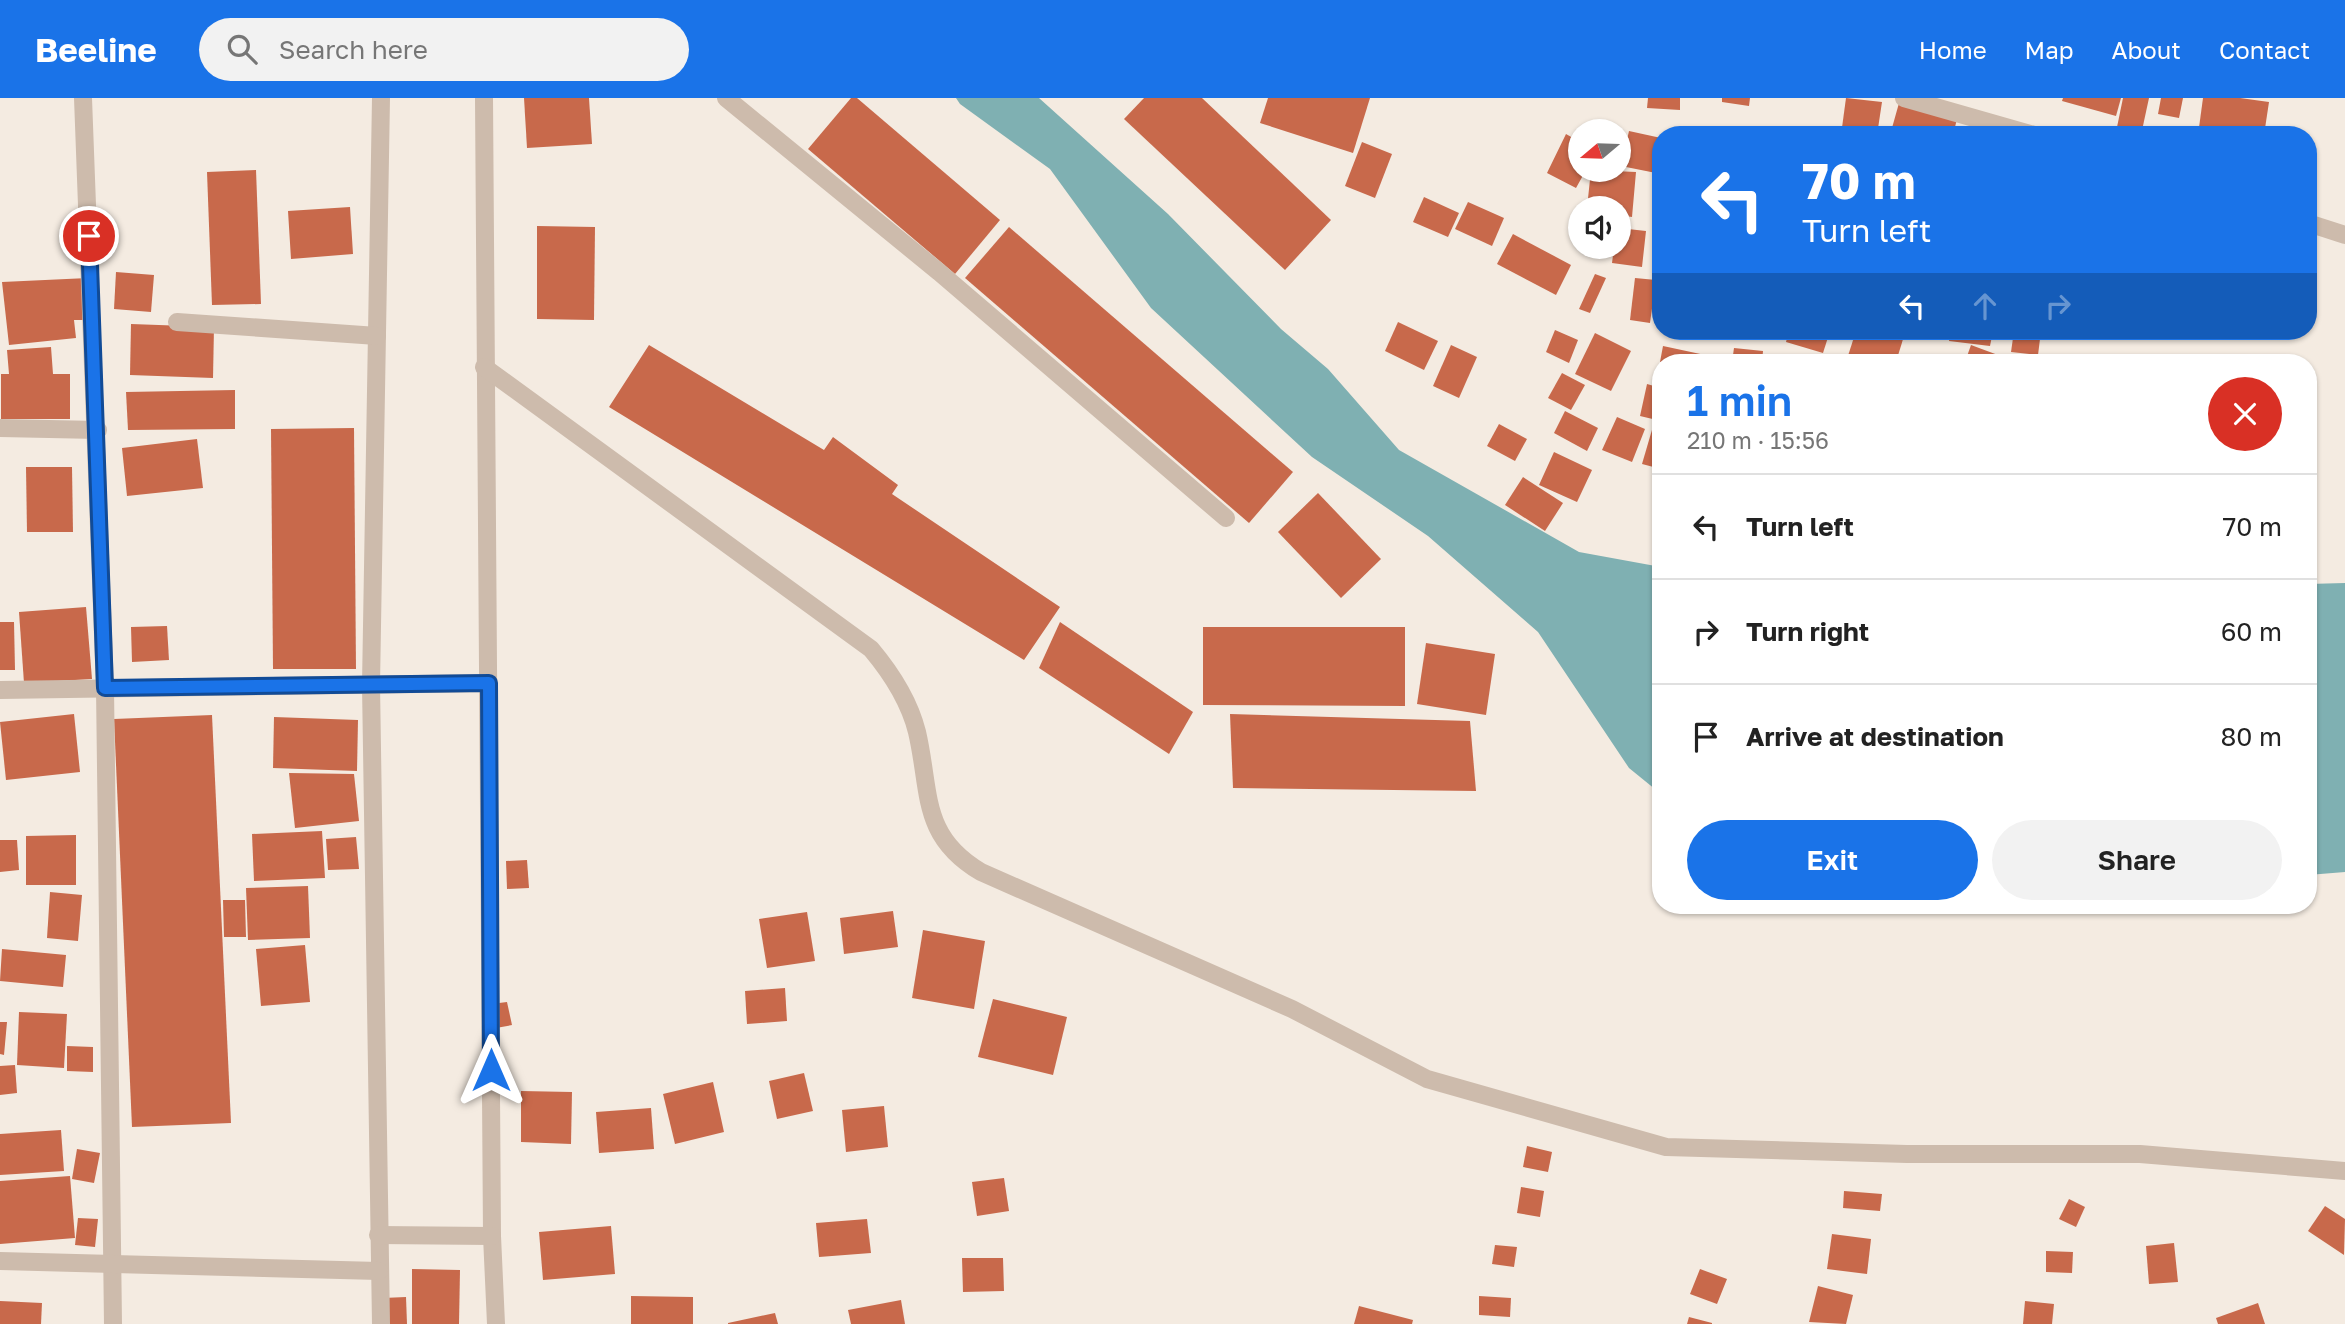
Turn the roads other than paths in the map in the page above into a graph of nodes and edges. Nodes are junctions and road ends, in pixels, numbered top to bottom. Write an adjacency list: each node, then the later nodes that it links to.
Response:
1 (83, 98): 13 (street)
2 (381, 98): 10 (street)
3 (484, 98): 11 (street)
4 (726, 98): 14 (street)
5 (1904, 98): 6 (street)
6 (2002, 126)
7 (2317, 226): 8 (street)
8 (2345, 235)
9 (177, 322): 10 (street)
10 (377, 336): 16 (street)
11 (484, 367): 15 (street); 19 (street)
12 (0, 428): 13 (street)
13 (97, 430): 17 (street)
14 (1226, 518)
15 (489, 683): 16 (street); 21 (street)
16 (372, 685): 17 (street); 20 (street)
17 (105, 688): 18 (street); 23 (street)
18 (0, 690)
19 (2345, 1171)
20 (378, 1235): 21 (street); 24 (street)
21 (492, 1236): 27 (street)
22 (0, 1261): 23 (street)
23 (114, 1264): 24 (street); 25 (street)
24 (379, 1271): 26 (street)
25 (113, 1324)
26 (381, 1324)
27 (496, 1324)

